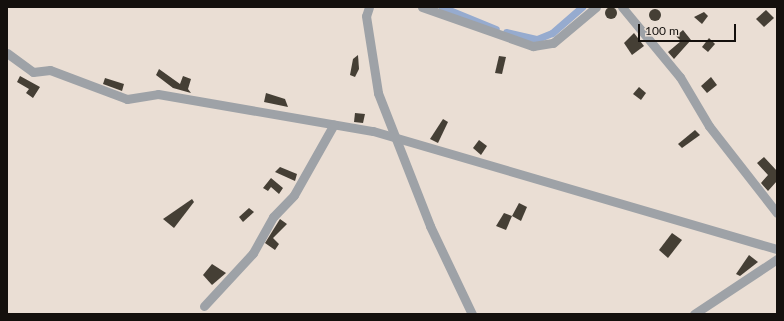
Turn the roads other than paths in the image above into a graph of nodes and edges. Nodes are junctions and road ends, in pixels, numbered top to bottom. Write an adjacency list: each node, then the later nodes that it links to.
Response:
1 (369, 7): 7 (street)
2 (422, 7): 3 (street)
3 (596, 7)
4 (622, 7): 8 (street)
5 (7, 53): 6 (street)
6 (334, 124): 7 (street); 11 (street)
7 (394, 137): 9 (street); 12 (street)
8 (777, 212)
9 (777, 249)
10 (777, 259): 13 (street)
11 (204, 306)
12 (472, 314)
13 (694, 314)

